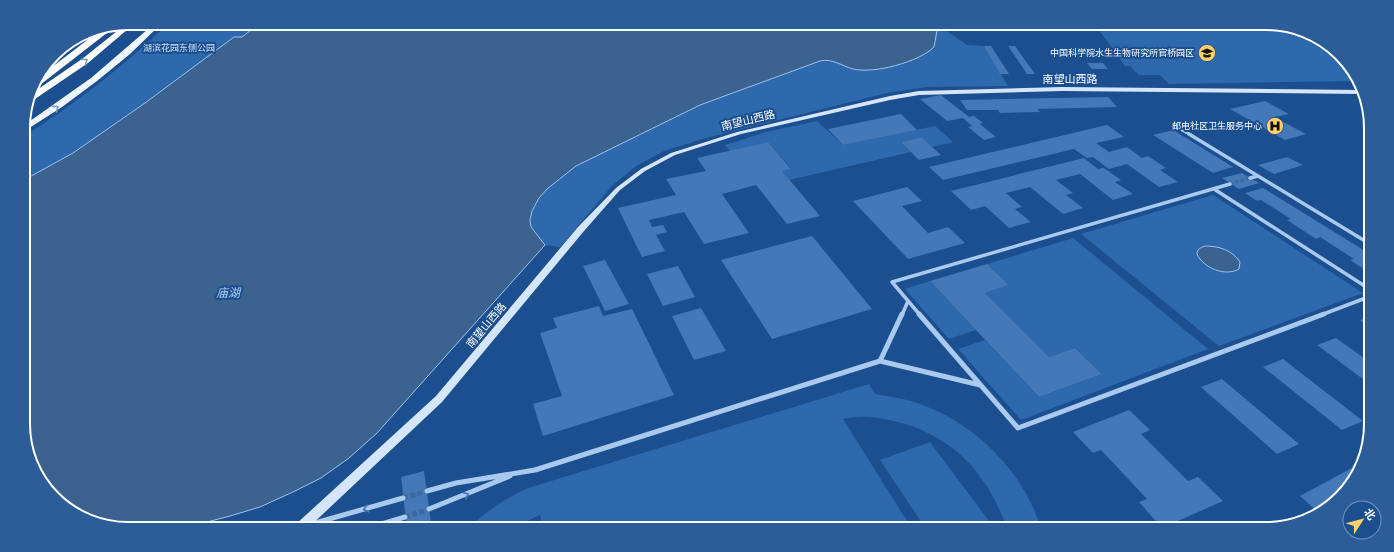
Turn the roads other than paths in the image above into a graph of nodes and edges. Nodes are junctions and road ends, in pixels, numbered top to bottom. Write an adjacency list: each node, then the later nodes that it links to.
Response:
1 (123, 30): 6 (highway, one-way to 1)
2 (151, 30): 7 (main road, one-way to 2)
3 (100, 34): 4 (highway)
4 (44, 77)
5 (1357, 92): 24 (street, 南望山西路)
6 (36, 94)
7 (30, 125)
8 (1182, 130): 9 (street)
9 (1258, 176): 10 (street); 13 (street)
10 (1250, 178)
11 (1230, 184): 12 (street)
12 (1214, 188): 14 (street); 16 (street)
13 (1364, 240)
14 (1364, 285)
15 (1364, 299): 18 (street)
16 (908, 300): 17 (street); 18 (street)
17 (880, 361): 18 (street); 19 (street)
18 (981, 385)
19 (516, 473): 20 (street); 22 (street, one-way to 19)
20 (427, 491)
21 (403, 498): 25 (street, one-way to 25)
22 (429, 509)
23 (405, 517): 26 (street)
24 (305, 522)
25 (319, 522)
26 (388, 522)

